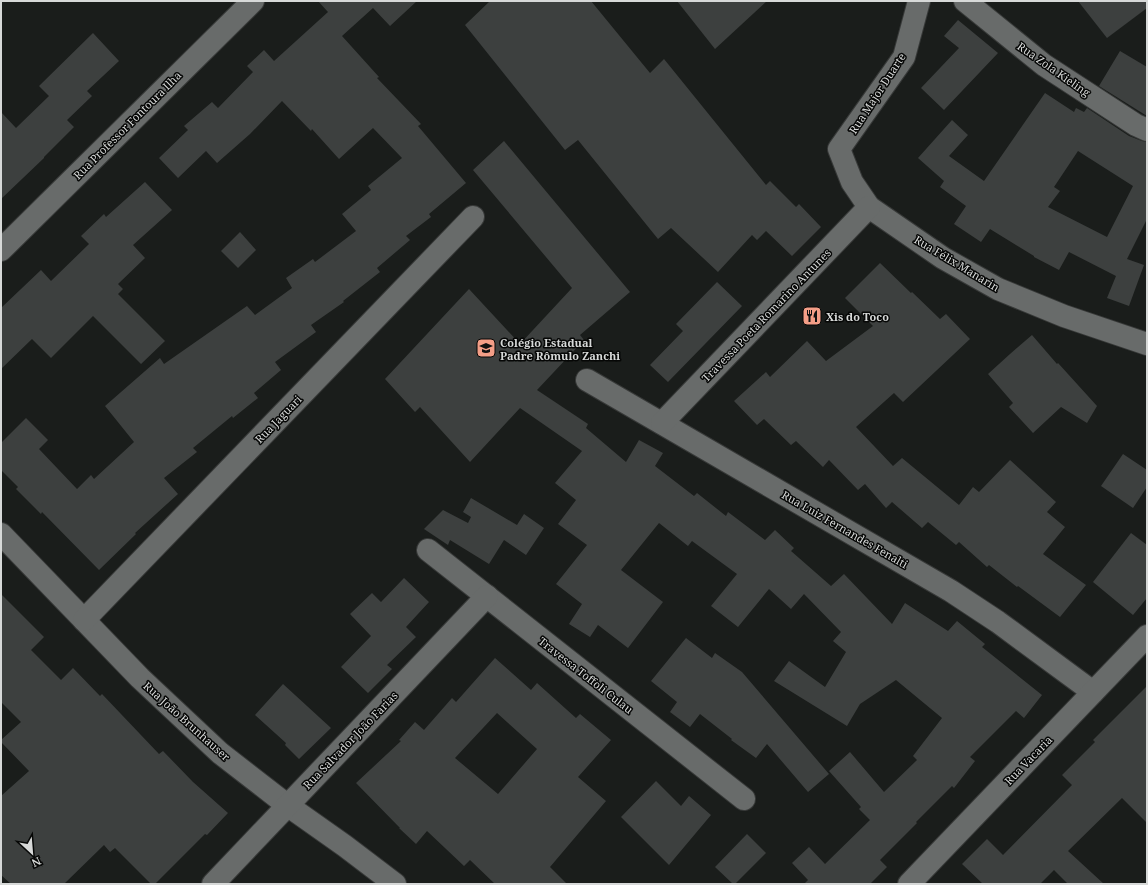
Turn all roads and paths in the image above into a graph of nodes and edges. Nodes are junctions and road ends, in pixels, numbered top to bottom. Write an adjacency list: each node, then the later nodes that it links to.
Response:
1 (253, 1): 8 (street, Rua Professor Fontoura Ilha)
2 (919, 1): 5 (street, Rua Major Duarte)
3 (965, 1): 4 (street, Rua Zola Kieling)
4 (1147, 130)
5 (852, 182): 6 (street, Rua Félix Manarin)
6 (869, 207): 9 (street, Rua Félix Manarin); 11 (street, Travessa Poeta Romarino Antunes)
7 (473, 217): 15 (street, Rua Jaguari)
8 (1, 250)
9 (1147, 344)
10 (587, 380): 11 (street, Rua Luiz Fernandes Fenalti)
11 (662, 423): 17 (street, Rua Luiz Fernandes Fenalti)
12 (1, 534): 15 (street, Rua João Brunhauser)
13 (428, 550): 14 (street, Travessa Toffoli Culau)
14 (487, 596): 18 (street, Travessa Toffoli Culau); 19 (street, Rua Salvador João Farias)
15 (84, 620): 19 (street, Rua João Brunhauser)
16 (1147, 636): 17 (street, Rua Vacaria)
17 (1094, 692): 22 (street, Rua Vacaria)
18 (744, 799)
19 (287, 805): 20 (street, Rua Salvador João Farias); 21 (street, Rua João Brunhauser)
20 (212, 884)
21 (395, 884)
22 (909, 884)

